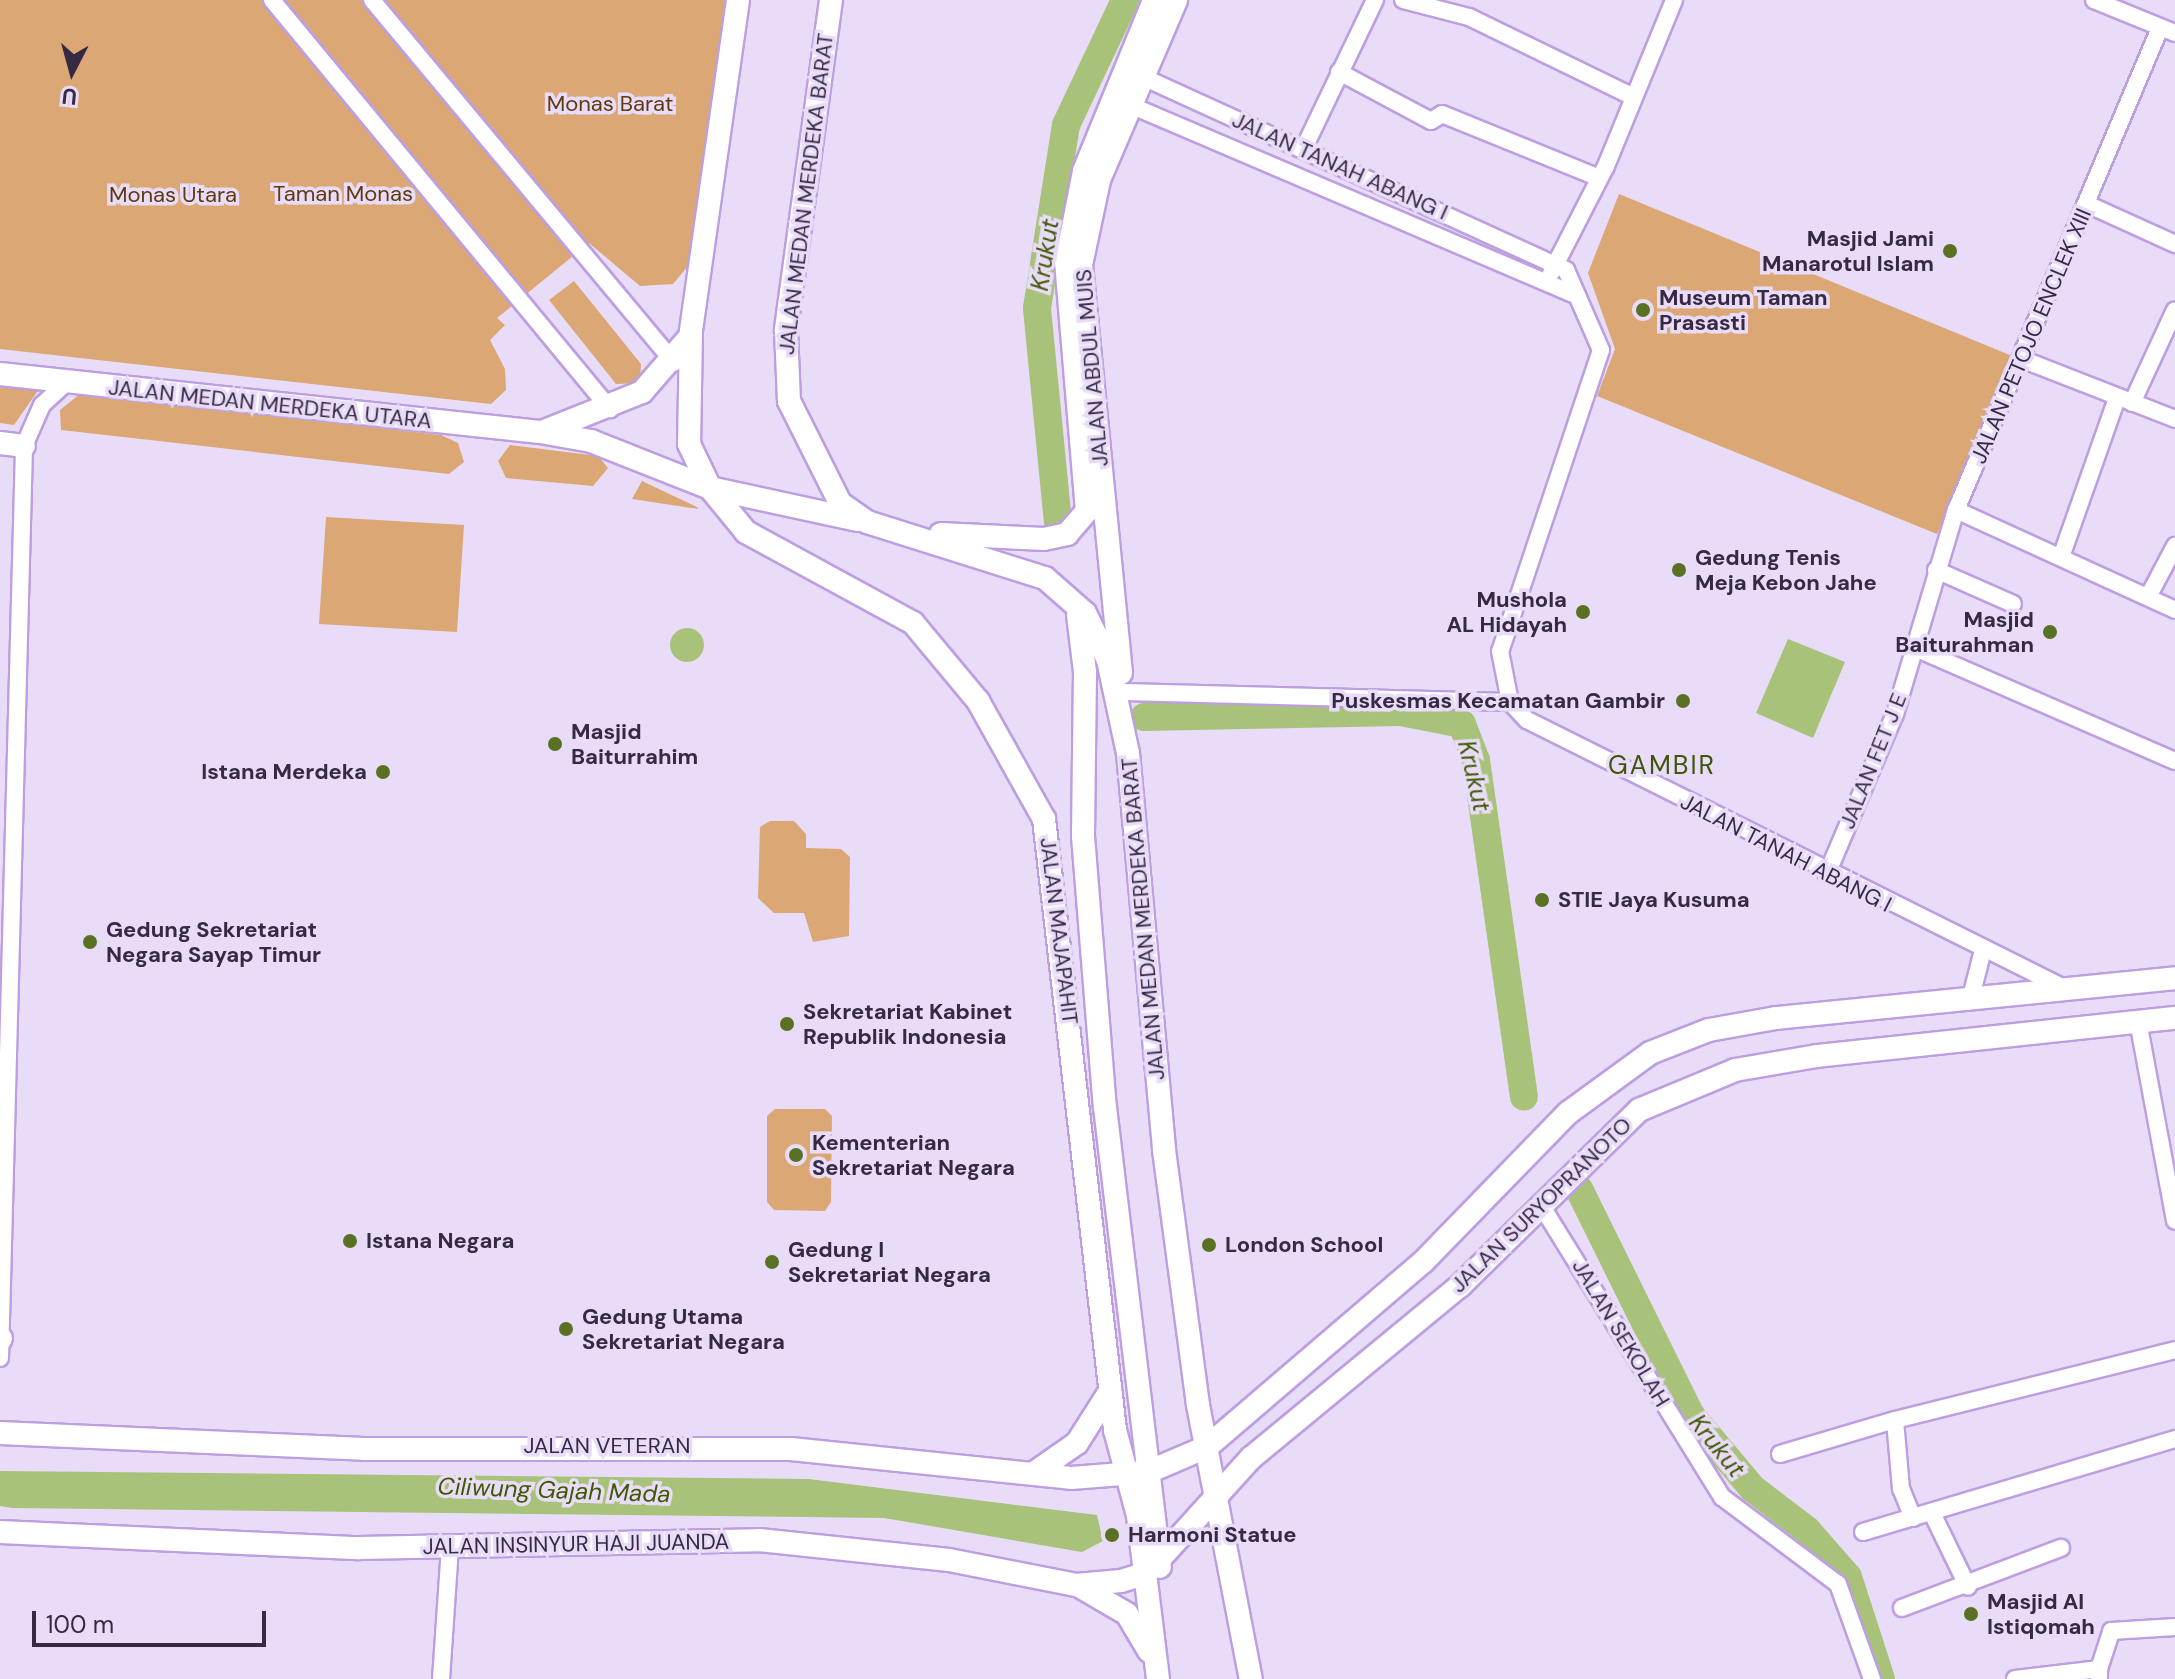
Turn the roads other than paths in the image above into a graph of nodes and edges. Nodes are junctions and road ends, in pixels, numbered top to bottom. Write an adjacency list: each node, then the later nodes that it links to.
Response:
1 (272, 0): 30 (street)
2 (372, 0): 26 (street)
3 (738, 0): 24 (main road)
4 (831, 0): 37 (main road, JALAN MEDAN MERDEKA BARAT)
5 (1154, 0): 12 (main road, JALAN ABDUL MUIS)
6 (1176, 0): 12 (main road, JALAN ABDUL MUIS)
7 (1375, 0): 13 (street)
8 (1403, 0): 14 (street)
9 (1674, 0): 14 (street)
10 (2094, 0): 11 (street)
11 (2168, 30): 18 (street, JALAN PETOJO ENCLEK XIII)
12 (1132, 72): 15 (main road, JALAN ABDUL MUIS); 16 (street, JALAN TANAH ABANG I)
13 (1339, 72): 16 (street); 17 (street)
14 (1634, 97): 17 (street)
15 (1120, 101): 21 (street, JALAN TANAH ABANG I); 38 (main road, JALAN ABDUL MUIS); 47 (main road, JALAN ABDUL MUIS)
16 (1304, 148): 20 (street, JALAN TANAH ABANG I)
17 (1601, 172): 20 (street)
18 (2087, 204): 19 (street); 25 (street, JALAN PETOJO ENCLEK XIII)
19 (2175, 244)
20 (1561, 267): 21 (street); 22 (street)
21 (1550, 287): 22 (street, JALAN TANAH ABANG I)
22 (1577, 296): 48 (street)
23 (2175, 310): 29 (street)
24 (691, 332): 26 (main road); 35 (main road)
25 (2024, 360): 29 (street); 36 (street, JALAN PETOJO ENCLEK XIII)
26 (674, 363): 30 (main road)
27 (0, 374): 28 (main road, JALAN MEDAN MERDEKA UTARA)
28 (67, 382): 32 (main road, JALAN MEDAN MERDEKA UTARA); 34 (street)
29 (2124, 400): 31 (street); 40 (street)
30 (610, 409): 32 (main road)
31 (2175, 419)
32 (540, 432): 35 (main road, JALAN MAJAPAHIT)
33 (0, 443): 34 (main road)
34 (24, 446): 60 (street)
35 (710, 488): 37 (main road, JALAN MAJAPAHIT); 63 (main road, JALAN MAJAPAHIT)
36 (1956, 510): 40 (street); 41 (street, JALAN PETOJO ENCLEK XIII)
37 (867, 522): 38 (main road, JALAN MEDAN MERDEKA BARAT)
38 (900, 531): 43 (main road, JALAN MEDAN MERDEKA BARAT)
39 (2175, 546): 42 (street)
40 (2061, 557): 42 (street)
41 (1936, 570): 44 (street); 46 (street, JALAN PETOJO ENCLEK XIII)
42 (2148, 597): 45 (street)
43 (1072, 598): 49 (main road, JALAN MEDAN MERDEKA BARAT); 71 (main road)
44 (2013, 604)
45 (2175, 610)
46 (1915, 648): 50 (street); 51 (street, JALAN FET J E)
47 (1123, 692): 48 (street); 49 (main road, JALAN ABDUL MUIS)
48 (1510, 702): 51 (street, JALAN TANAH ABANG I)
49 (1128, 753): 64 (main road, JALAN MEDAN MERDEKA BARAT)
50 (2175, 761)
51 (1827, 874): 52 (street, JALAN TANAH ABANG I)
52 (1983, 950): 54 (street, JALAN TANAH ABANG I); 55 (street)
53 (2175, 978): 54 (main road, JALAN SURYOPRANOTO)
54 (2060, 986): 55 (main road, JALAN SURYOPRANOTO)
55 (1972, 993): 66 (main road, JALAN SURYOPRANOTO)
56 (2175, 1018): 57 (main road, JALAN SURYOPRANOTO)
57 (2138, 1021): 58 (main road, JALAN SURYOPRANOTO); 59 (street)
58 (1547, 1198): 74 (main road, JALAN SURYOPRANOTO); 91 (street, JALAN SEKOLAH)
59 (2175, 1221)
60 (0, 1339): 62 (street)
61 (2175, 1350): 65 (street)
62 (0, 1358)
63 (1110, 1391): 72 (main road); 73 (main road, JALAN MAJAPAHIT)
64 (1198, 1405): 66 (main road); 69 (main road, JALAN MEDAN MERDEKA BARAT)
65 (1895, 1420): 70 (street); 76 (street)
66 (1230, 1422): 69 (main road, JALAN SURYOPRANOTO)
67 (0, 1433): 72 (main road, JALAN VETERAN)
68 (2175, 1439): 75 (street)
69 (1207, 1447): 71 (main road, JALAN VETERAN); 74 (main road, JALAN MEDAN MERDEKA BARAT)
70 (1780, 1454)
71 (1148, 1472): 73 (main road, JALAN VETERAN); 81 (main road)
72 (1034, 1473): 73 (main road, JALAN VETERAN)
73 (1124, 1476): 81 (main road, JALAN MAJAPAHIT)
74 (1220, 1492): 81 (main road, JALAN SURYOPRANOTO); 90 (main road, JALAN MEDAN MERDEKA BARAT)
75 (1932, 1513): 76 (street); 83 (street)
76 (1913, 1518): 78 (street)
77 (0, 1532): 79 (main road, JALAN INSINYUR HAJI JUANDA)
78 (1863, 1532)
79 (450, 1548): 82 (main road, JALAN INSINYUR HAJI JUANDA); 88 (street)
80 (2061, 1548): 83 (street)
81 (1153, 1567): 82 (main road, JALAN INSINYUR HAJI JUANDA); 86 (main road); 89 (main road)
82 (1076, 1585): 86 (main road)
83 (1968, 1587): 84 (street)
84 (1902, 1608)
85 (2175, 1627): 87 (street)
86 (1156, 1671)
87 (2099, 1674): 92 (street)
88 (441, 1679)
89 (1173, 1679)
90 (1251, 1679)
91 (1872, 1679)
92 (2015, 1679)

